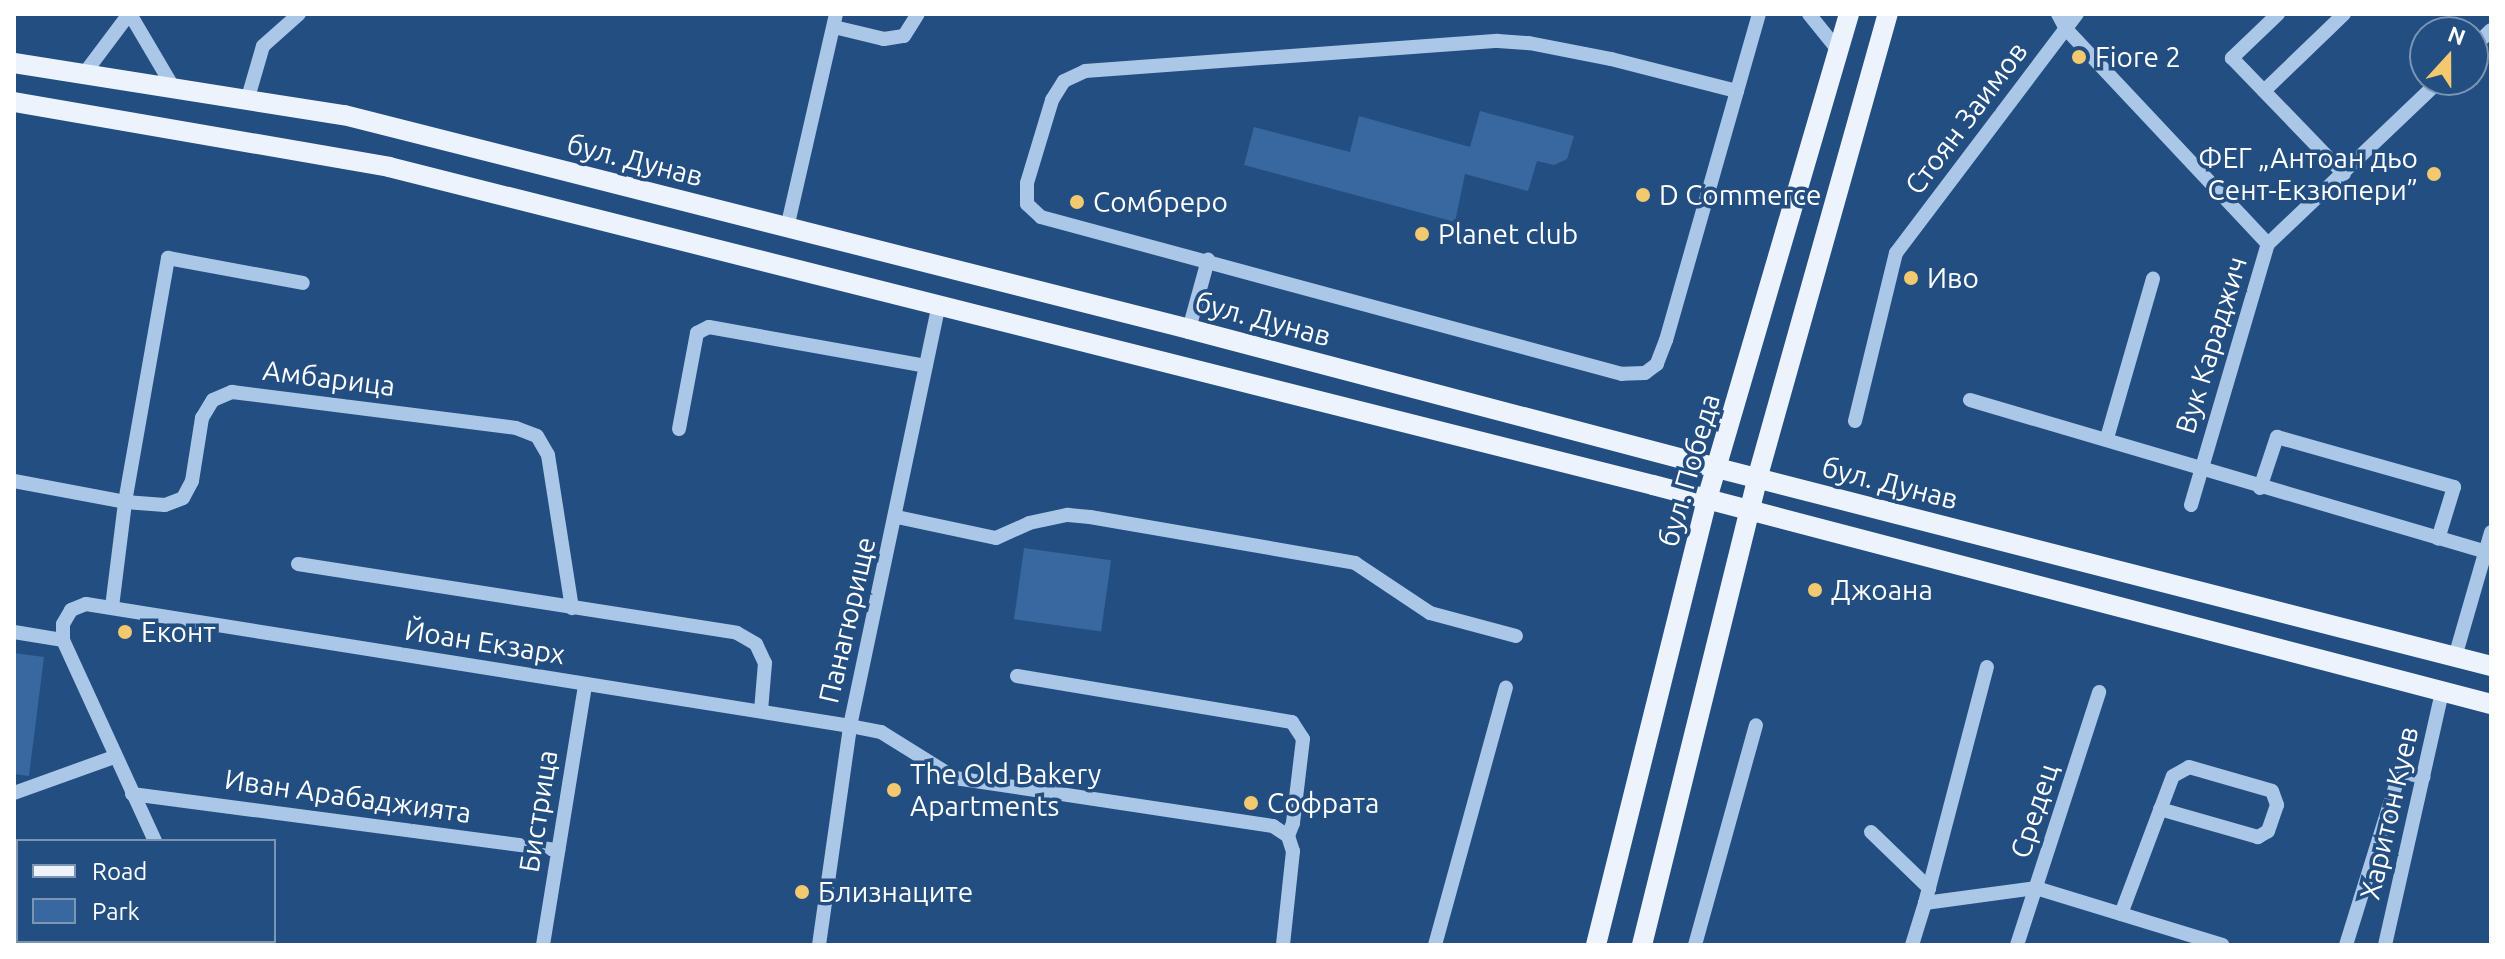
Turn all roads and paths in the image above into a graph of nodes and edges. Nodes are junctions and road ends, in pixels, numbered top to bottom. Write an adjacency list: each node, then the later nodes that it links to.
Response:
1 (129, 14): 16 (street); 17 (street)
2 (299, 14): 21 (street)
3 (918, 14): 12 (street)
4 (1759, 14): 18 (street)
5 (1809, 14): 14 (street)
6 (1849, 14): 14 (main road, бул. Победа)
7 (1888, 14): 38 (main road)
8 (2058, 14): 13 (street)
9 (2077, 14): 13 (street, Стоян Заимов)
10 (2278, 14): 19 (street)
11 (2344, 14): 19 (street)
12 (835, 20): 24 (street)
13 (2066, 29): 25 (street); 33 (street, Стоян Заимов)
14 (1838, 50): 37 (main road, бул. Победа)
15 (14, 63): 16 (main road, бул. Дунав)
16 (84, 74): 17 (main road, бул. Дунав)
17 (173, 87): 21 (main road, бул. Дунав)
18 (1737, 91): 26 (street); 26 (street)
19 (2264, 91): 23 (street)
20 (2424, 96): 23 (street, Вук Караджич)
21 (247, 101): 24 (main road, бул. Дунав)
22 (14, 102): 29 (main road)
23 (2344, 174): 25 (street, Вук Караджич)
24 (787, 228): 30 (main road, бул. Дунав)
25 (2268, 244): 36 (street, Вук Караджич)
26 (1208, 260): 30 (street)
27 (2153, 279): 35 (street)
28 (303, 283): 42 (street)
29 (938, 307): 31 (street, Панагюрище); 41 (main road)
30 (1189, 329): 37 (main road, бул. Дунав)
31 (926, 366): 34 (street); 45 (street, Панагюрище)
32 (1970, 400): 35 (street)
33 (1855, 421)
34 (679, 429)
35 (2107, 438): 36 (street)
36 (2201, 467): 40 (street); 43 (street, Вук Караджич)
37 (1717, 468): 38 (main road, бул. Дунав); 41 (main road, бул. Победа)
38 (1757, 479): 44 (main road); 55 (main road, бул. Дунав)
39 (14, 481): 42 (street, Амбарица)
40 (2260, 488): 47 (street); 47 (street)
41 (1707, 499): 44 (main road); 83 (main road, бул. Победа)
42 (125, 502): 50 (street); 51 (street, Амбарица)
43 (2191, 505)
44 (1750, 510): 62 (main road); 84 (main road)
45 (897, 517): 53 (street); 66 (street, Панагюрище)
46 (2491, 532): 48 (street)
47 (2438, 539): 48 (street)
48 (2483, 551): 55 (street)
49 (298, 564): 51 (street)
50 (112, 607): 54 (street, Йоан Екзарх); 59 (street, Йоан Екзарх)
51 (572, 608): 64 (street)
52 (14, 632): 54 (street)
53 (1516, 636)
54 (63, 640): 67 (street)
55 (2455, 657): 56 (main road, бул. Дунав)
56 (2491, 666)
57 (1987, 667): 77 (street)
58 (1017, 676): 73 (street)
59 (585, 685): 64 (street, Йоан Екзарх); 75 (street, Бистрица)
60 (1506, 688): 82 (street)
61 (2099, 692): 76 (street, Средец)
62 (2442, 692): 63 (main road); 68 (street, Харитон Куев)
63 (2491, 704)
64 (761, 711): 66 (street, Йоан Екзарх)
65 (1756, 725): 85 (street)
66 (850, 726): 73 (street, Йоан Екзарх); 80 (street, Панагюрище)
67 (114, 757): 69 (street); 70 (street)
68 (2423, 777): 89 (street); 90 (street, Харитон Куев)
69 (14, 793)
70 (132, 794): 74 (street); 75 (street, Иван Арабаджията)
71 (2160, 809): 71 (street); 78 (street)
72 (1871, 832): 77 (street)
73 (1288, 836): 81 (street)
74 (154, 839)
75 (558, 850): 79 (street, Бистрица)
76 (2036, 888): 77 (street); 78 (street); 87 (street, Средец)
77 (1927, 896): 86 (street)
78 (2121, 914): 88 (street)
79 (543, 945)
80 (819, 945)
81 (1283, 945)
82 (1435, 945)
83 (1596, 945)
84 (1642, 945)
85 (1695, 945)
86 (1912, 945)
87 (2017, 945)
88 (2222, 945)
89 (2346, 945)
90 (2385, 945)

